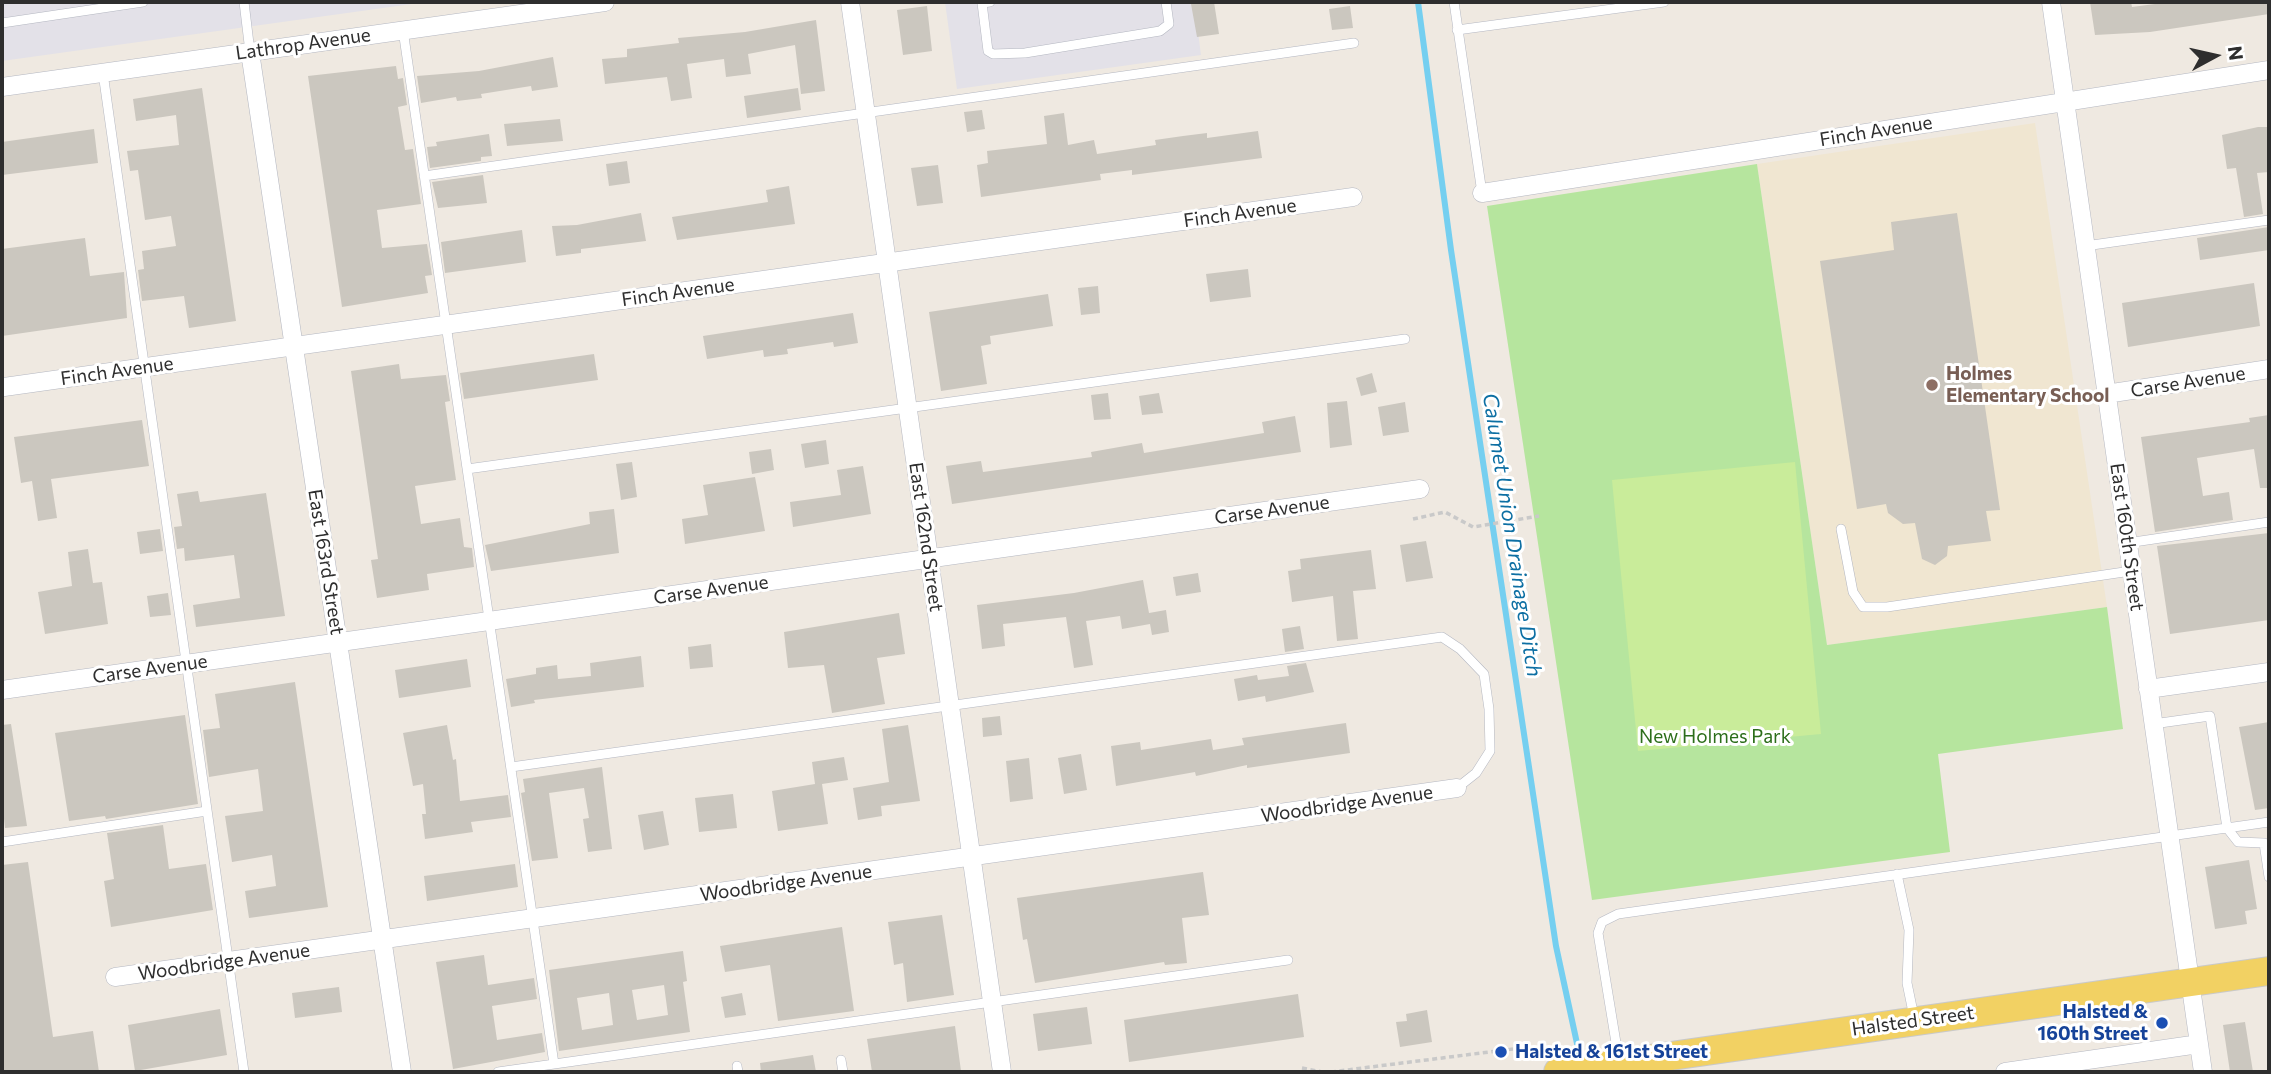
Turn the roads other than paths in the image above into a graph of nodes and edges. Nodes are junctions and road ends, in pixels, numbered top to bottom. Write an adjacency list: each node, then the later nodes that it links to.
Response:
1 (143, 2): 10 (lane)
2 (244, 2): 14 (lane)
3 (605, 2): 11 (street, Lathrop Avenue)
4 (850, 2): 19 (street, East 162nd Street)
5 (985, 2): 6 (lane)
6 (1166, 2)
7 (1454, 2): 12 (lane)
8 (1664, 2): 12 (lane)
9 (2051, 2): 18 (street, East 160th Street)
10 (2, 23)
11 (403, 30): 14 (street, Lathrop Avenue); 20 (lane)
12 (1457, 30): 21 (lane)
13 (1353, 43): 19 (lane)
14 (250, 52): 16 (street, Lathrop Avenue); 28 (street, East 163rd Street)
15 (2269, 70): 18 (street, Finch Avenue)
16 (103, 73): 17 (street, Lathrop Avenue); 29 (lane)
17 (2, 87)
18 (2065, 102): 21 (street, Finch Avenue); 24 (street, East 160th Street)
19 (866, 113): 20 (lane); 25 (street, East 162nd Street)
20 (424, 176): 26 (lane)
21 (1482, 193)
22 (1353, 197): 25 (street, Finch Avenue)
23 (2269, 220): 24 (lane)
24 (2085, 246): 32 (street, East 160th Street)
25 (887, 263): 26 (street, Finch Avenue); 33 (street, East 162nd Street)
26 (446, 325): 28 (street, Finch Avenue); 34 (lane)
27 (1405, 339): 33 (lane)
28 (294, 346): 29 (street, Finch Avenue); 42 (street, East 163rd Street)
29 (145, 367): 31 (street, Finch Avenue); 43 (lane)
30 (2269, 369): 32 (street, Carse Avenue)
31 (4, 387)
32 (2106, 394): 38 (street, East 160th Street)
33 (908, 410): 34 (lane); 39 (street, East 162nd Street)
34 (467, 469): 41 (lane)
35 (1420, 489): 39 (street, Carse Avenue)
36 (2269, 522): 38 (lane)
37 (1841, 529): 40 (lane)
38 (2127, 542): 40 (street, East 160th Street)
39 (929, 559): 41 (street, Carse Avenue); 47 (street, East 162nd Street)
40 (2132, 570): 45 (street, East 160th Street)
41 (489, 621): 42 (street, Carse Avenue); 49 (lane)
42 (338, 642): 43 (street, Carse Avenue); 60 (street, East 163rd Street)
43 (187, 664): 46 (street, Carse Avenue); 51 (lane)
44 (2269, 672): 45 (street)
45 (2148, 689): 48 (street, East 160th Street)
46 (2, 690)
47 (950, 705): 49 (lane); 50 (lane); 56 (street, East 162nd Street)
48 (2153, 724): 53 (lane); 54 (street, East 160th Street)
49 (511, 767): 59 (lane)
50 (1457, 788): 56 (street, Woodbridge Avenue)
51 (207, 811): 55 (lane); 62 (lane)
52 (2269, 822): 53 (lane)
53 (2227, 828): 54 (lane); 58 (lane)
54 (2169, 836): 57 (lane); 65 (street, East 160th Street)
55 (2, 842)
56 (972, 856): 59 (street, Woodbridge Avenue); 66 (street, East 162nd Street)
57 (1897, 873): 67 (lane); 71 (lane)
58 (2269, 877)
59 (533, 918): 60 (street, Woodbridge Avenue); 70 (lane)
60 (383, 939): 62 (street, Woodbridge Avenue); 73 (street, East 163rd Street)
61 (1288, 960): 66 (lane)
62 (229, 961): 64 (street, Woodbridge Avenue); 72 (lane)
63 (2269, 971): 65 (main road, Halsted Street)
64 (115, 977)
65 (2190, 982): 67 (main road, Halsted Street); 68 (street, East 160th Street)
66 (992, 1003): 70 (lane); 76 (street, East 162nd Street)
67 (1914, 1021): 71 (main road, Halsted Street)
68 (2199, 1044): 78 (street); 79 (street, East 160th Street)
69 (841, 1060): 75 (lane)
70 (554, 1064): 74 (lane)
71 (1629, 1066): 77 (main road, Halsted Street)
72 (244, 1072)
73 (402, 1072)
74 (498, 1072)
75 (843, 1072)
76 (1002, 1072)
77 (1558, 1072)
78 (2005, 1072)
79 (2203, 1072)

